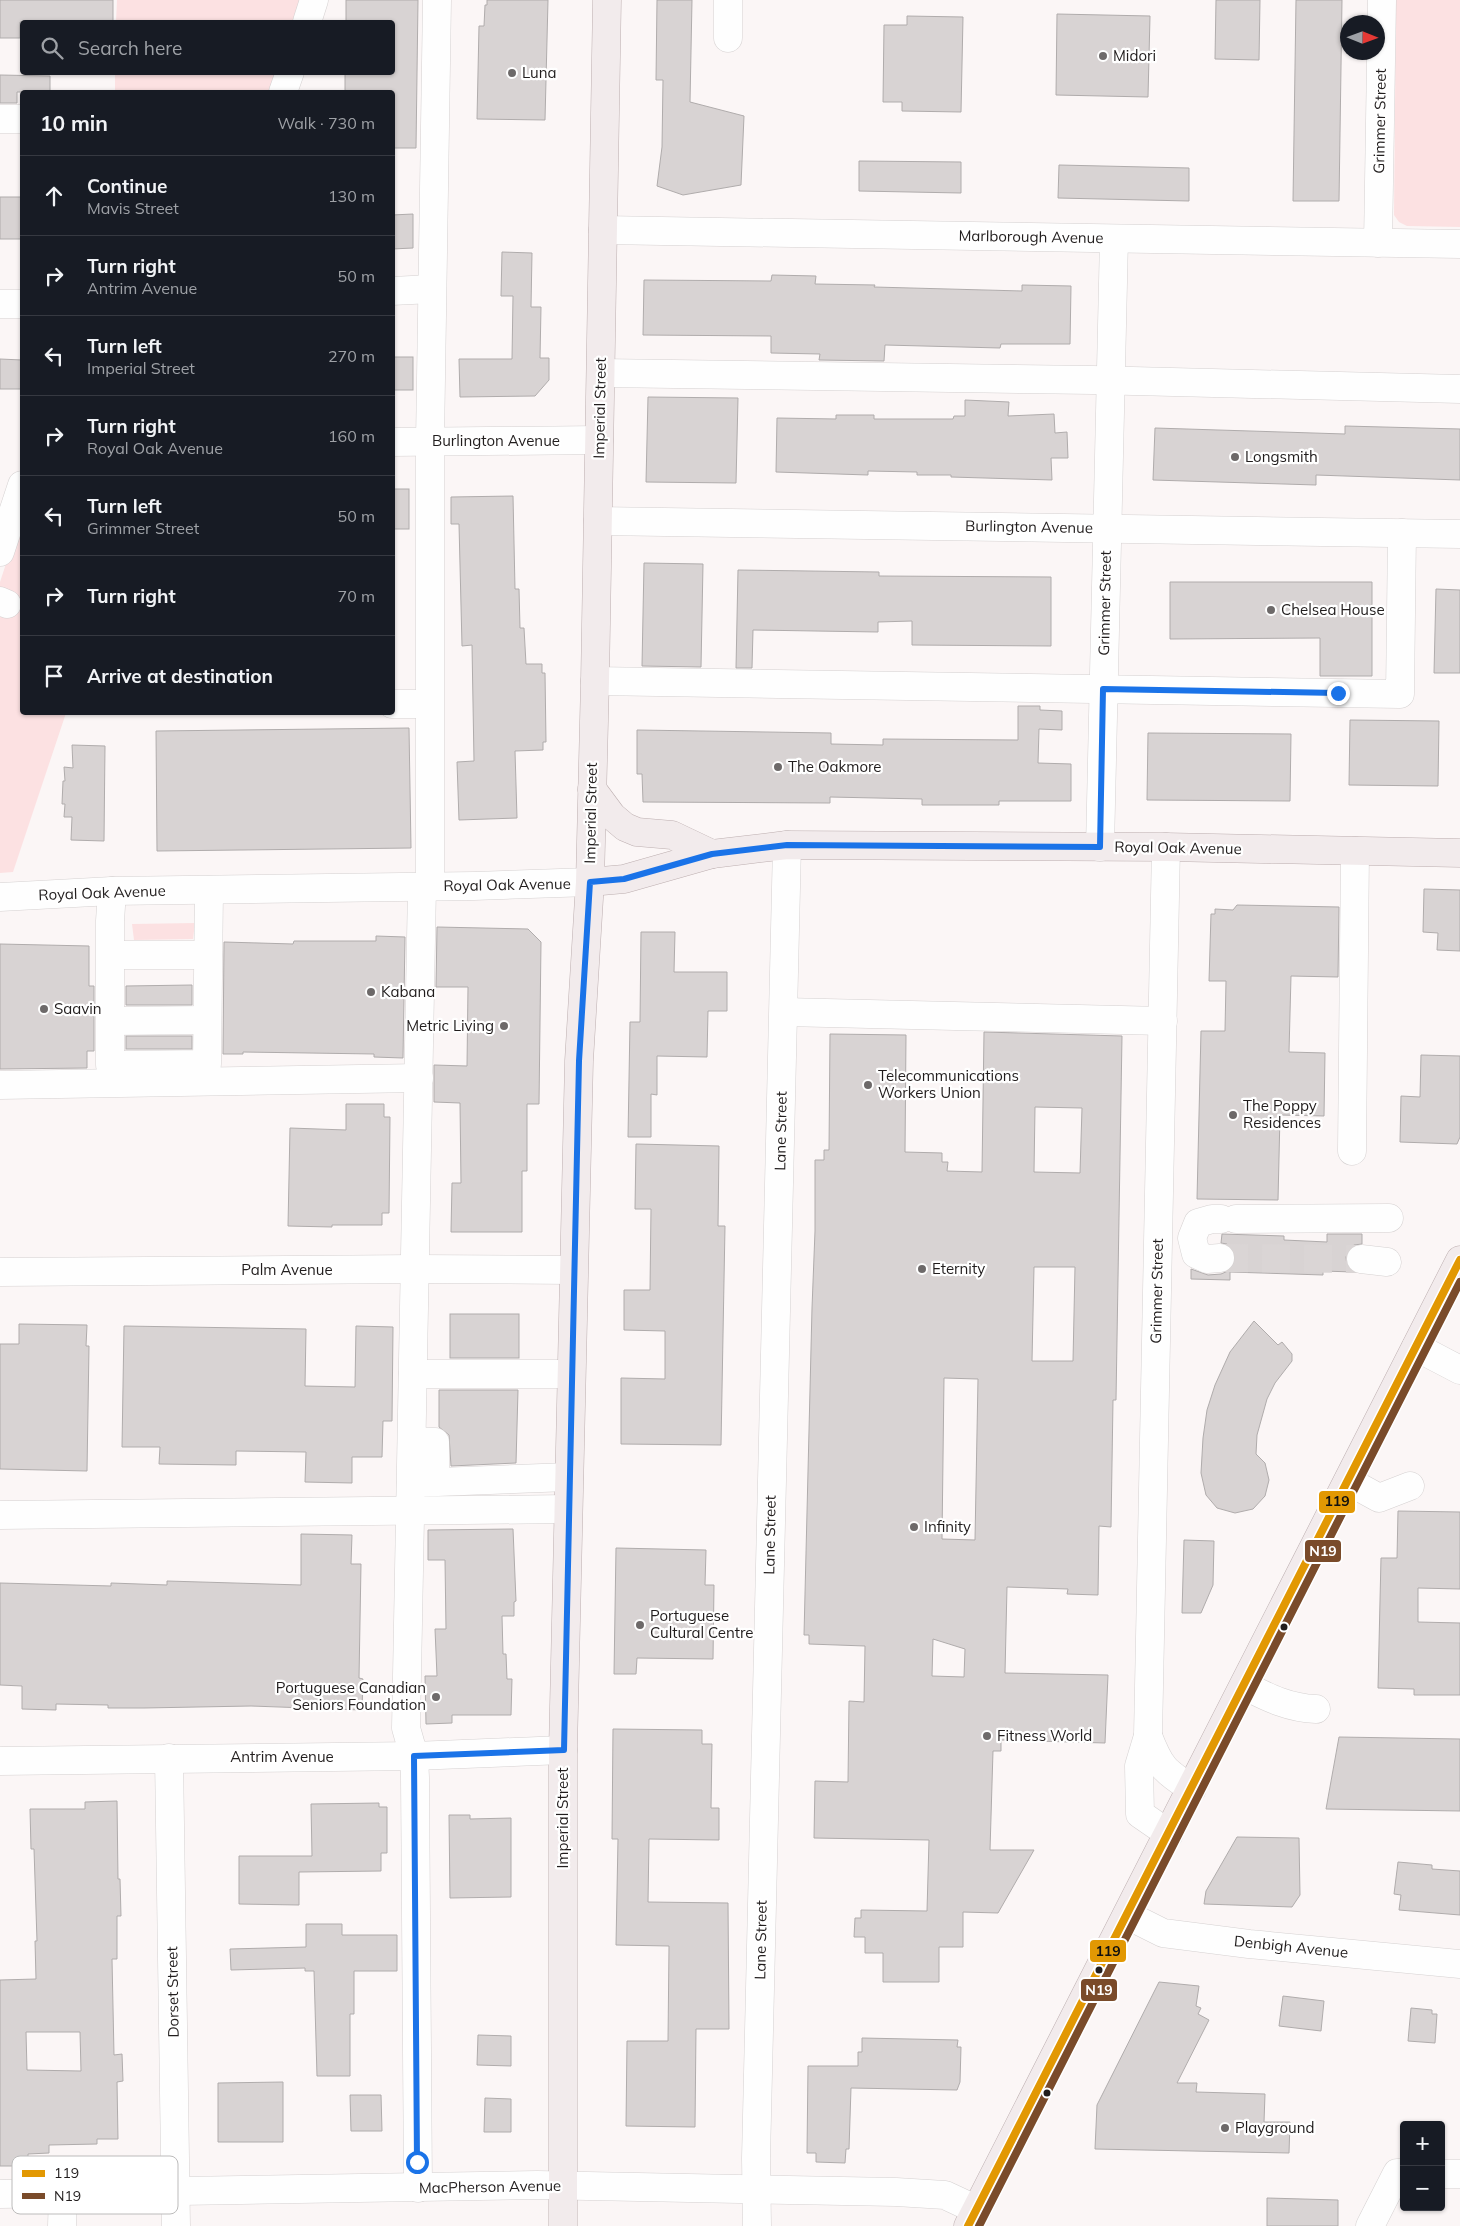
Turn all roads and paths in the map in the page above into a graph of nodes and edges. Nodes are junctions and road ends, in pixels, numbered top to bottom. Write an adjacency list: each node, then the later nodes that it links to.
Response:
1 (314, 0): 6 (street)
2 (437, 0): 16 (street)
3 (607, 0): 12 (main road, Imperial Street)
4 (728, 0): 7 (street)
5 (1382, 0): 14 (street, Grimmer Street)
6 (307, 20)
7 (728, 38)
8 (289, 75): 9 (street)
9 (284, 90)
10 (0, 119): 11 (street)
11 (20, 119)
12 (603, 230): 13 (street, Marlborough Avenue); 20 (main road, Imperial Street)
13 (1114, 239): 14 (street, Marlborough Avenue); 21 (street, Grimmer Street)
14 (1378, 243): 15 (street, Marlborough Avenue)
15 (1460, 244)
16 (432, 289): 17 (street); 24 (street)
17 (395, 291)
18 (0, 304): 19 (street)
19 (20, 304)
20 (601, 373): 21 (street); 23 (main road, Imperial Street)
21 (1111, 381): 22 (street); 28 (street, Grimmer Street)
22 (1460, 389)
23 (599, 440): 24 (street, Burlington Avenue); 27 (main road, Imperial Street)
24 (430, 441): 25 (street, Burlington Avenue); 35 (street)
25 (395, 442)
26 (20, 491): 31 (street)
27 (598, 521): 28 (street, Burlington Avenue); 32 (main road, Imperial Street)
28 (1107, 528): 29 (street, Burlington Avenue); 33 (street, Grimmer Street)
29 (1402, 533): 30 (street, Burlington Avenue); 33 (street)
30 (1460, 534)
31 (0, 552)
32 (595, 681): 33 (street); 36 (main road, Imperial Street)
33 (1103, 689): 38 (street, Grimmer Street)
34 (395, 704): 35 (street)
35 (429, 704): 44 (street)
36 (592, 789): 42 (main road); 43 (main road, Imperial Street)
37 (787, 845): 38 (main road, Royal Oak Avenue); 42 (main road, Royal Oak Avenue); 50 (street, Lane Street)
38 (1100, 847): 39 (main road, Royal Oak Avenue)
39 (1166, 847): 40 (main road, Royal Oak Avenue); 53 (street, Grimmer Street)
40 (1355, 851): 41 (main road, Royal Oak Avenue); 56 (street)
41 (1460, 853)
42 (712, 854): 43 (main road, Royal Oak Avenue)
43 (590, 882): 44 (street, Royal Oak Avenue); 61 (main road, Imperial Street)
44 (426, 887): 45 (street, Royal Oak Avenue); 54 (street)
45 (208, 890): 46 (street, Royal Oak Avenue); 49 (street)
46 (112, 891): 47 (street, Royal Oak Avenue); 48 (street)
47 (0, 897)
48 (111, 955): 49 (street); 51 (street)
49 (208, 955): 52 (street)
50 (784, 1012): 53 (street); 88 (street, Lane Street)
51 (111, 1020): 52 (street); 52 (street)
52 (207, 1020)
53 (1163, 1021): 75 (street, Grimmer Street)
54 (419, 1078): 55 (street); 60 (street)
55 (0, 1085)
56 (1352, 1151)
57 (1389, 1218): 58 (street)
58 (1220, 1258)
59 (1460, 1260): 63 (main road)
60 (415, 1269): 61 (street, Palm Avenue); 62 (street, Palm Avenue); 65 (street)
61 (573, 1270): 66 (main road, Imperial Street)
62 (0, 1272)
63 (1416, 1347): 64 (street); 68 (main road)
64 (1460, 1370)
65 (423, 1374): 66 (street); 70 (street)
66 (571, 1374): 67 (main road, Imperial Street)
67 (569, 1477): 70 (street); 71 (main road, Imperial Street)
68 (1348, 1481): 69 (street); 73 (main road)
69 (1410, 1486)
70 (419, 1492): 71 (street); 72 (street); 77 (street)
71 (568, 1508): 76 (main road, Imperial Street)
72 (0, 1515)
73 (1245, 1686): 74 (street); 80 (main road)
74 (1316, 1709)
75 (1148, 1736): 80 (street, Grimmer Street); 81 (street, Grimmer Street)
76 (564, 1750): 77 (street, Antrim Avenue); 86 (main road, Imperial Street)
77 (414, 1756): 78 (street, Antrim Avenue); 87 (street)
78 (169, 1758): 79 (street, Antrim Avenue); 84 (street, Dorset Street)
79 (0, 1761)
80 (1192, 1789): 81 (main road)
81 (1169, 1834): 82 (main road)
82 (1127, 1915): 83 (street, Denbigh Avenue); 90 (main road)
83 (1460, 1964)
84 (175, 2156)
85 (1400, 2172): 93 (street)
86 (564, 2185): 87 (street, MacPherson Avenue); 88 (street, MacPherson Avenue); 91 (main road, Imperial Street)
87 (418, 2188): 89 (street, MacPherson Avenue)
88 (757, 2189): 90 (street, MacPherson Avenue); 92 (street, Lane Street)
89 (178, 2192)
90 (973, 2218)
91 (563, 2226)
92 (757, 2226)
93 (1370, 2226)

